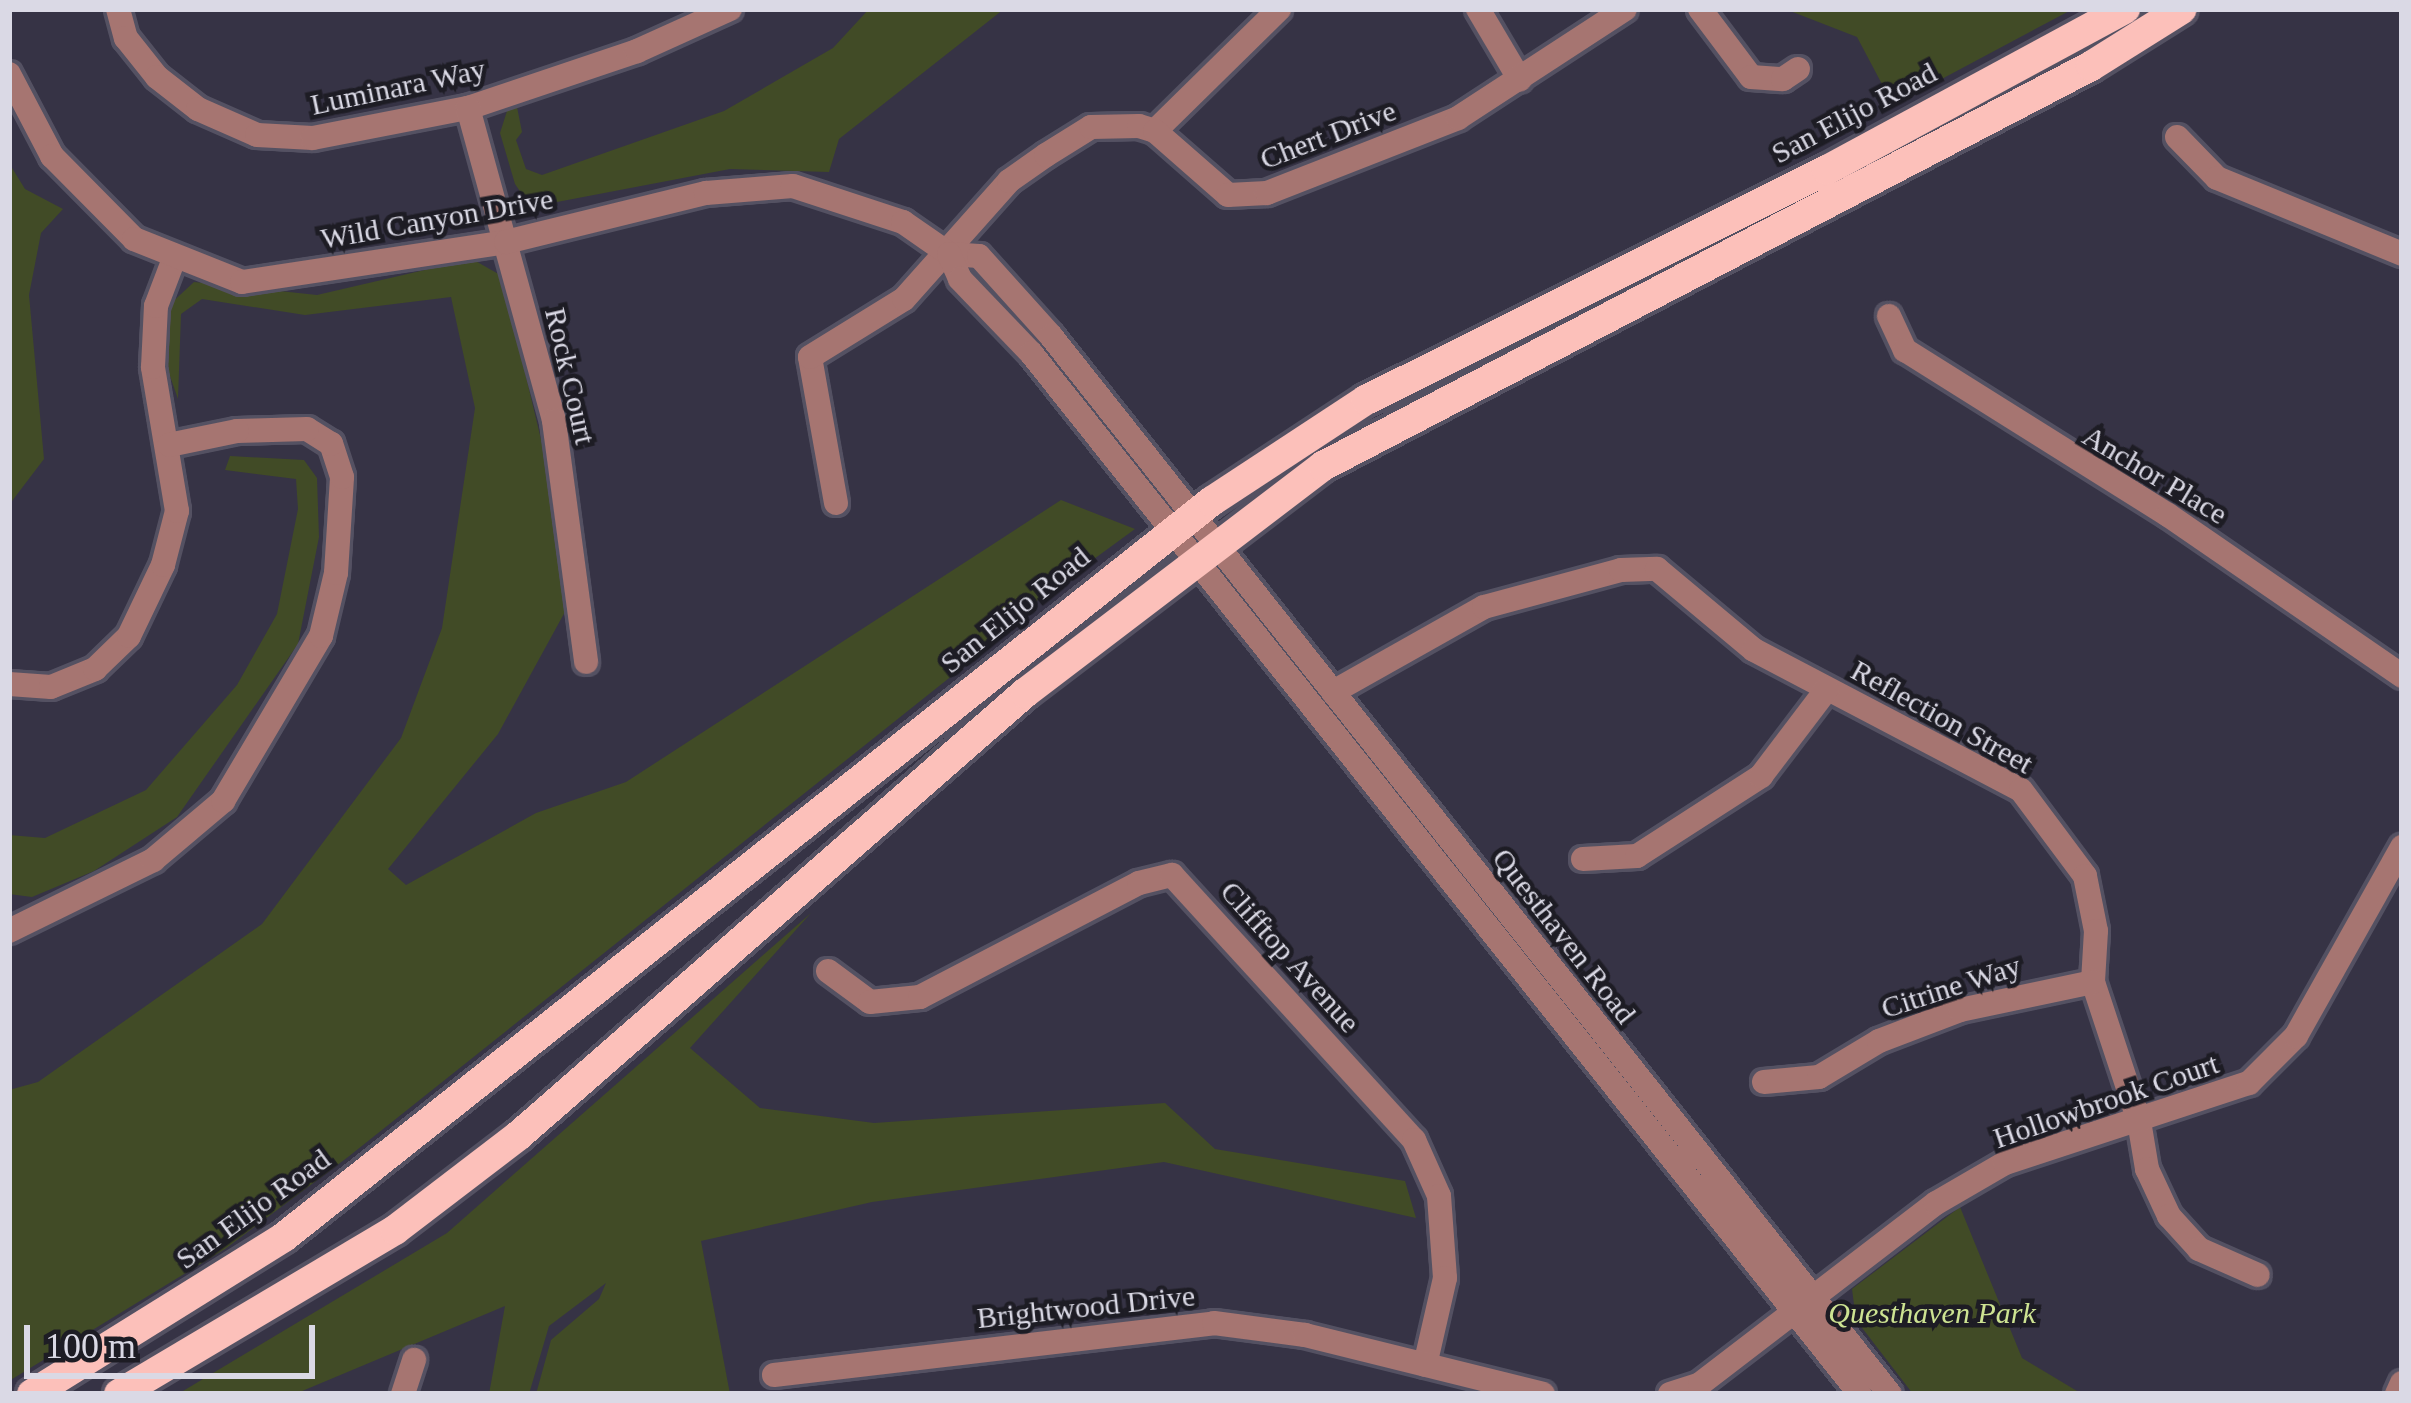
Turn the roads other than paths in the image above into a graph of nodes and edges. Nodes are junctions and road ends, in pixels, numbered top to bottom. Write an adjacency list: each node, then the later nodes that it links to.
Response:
1 (118, 9): 12 (street, Luminara Way)
2 (730, 9): 12 (street, Luminara Way)
3 (1279, 9): 13 (street)
4 (1478, 9): 11 (street)
5 (1625, 9): 11 (street, Chert Drive)
6 (1700, 9): 9 (street)
7 (2125, 9): 22 (main road, San Elijo Road)
8 (2182, 9): 23 (main road)
9 (1798, 69)
10 (9, 74): 18 (street, Wild Canyon Drive)
11 (1520, 80): 13 (street, Chert Drive)
12 (468, 109): 15 (street, Rock Court)
13 (1155, 131): 16 (street)
14 (2176, 137): 17 (street)
15 (506, 242): 16 (street, Wild Canyon Drive); 18 (street, Wild Canyon Drive); 24 (street, Rock Court)
16 (949, 254): 21 (street); 22 (street, Wild Canyon Drive)
17 (2402, 254)
18 (175, 256): 20 (street)
19 (1888, 316): 25 (street, Anchor Place)
20 (170, 445): 26 (street); 31 (street)
21 (836, 503)
22 (1181, 523): 23 (street, Questhaven Road); 43 (main road, San Elijo Road)
23 (1204, 551): 28 (street, Questhaven Road); 38 (street, Questhaven Road); 44 (main road)
24 (586, 662)
25 (2402, 676)
26 (9, 684)
27 (1827, 689): 28 (street, Reflection Street); 30 (street); 33 (street, Reflection Street)
28 (1334, 692): 37 (street, Questhaven Road)
29 (2402, 848): 35 (street, Hollowbrook Court)
30 (1583, 859)
31 (9, 931)
32 (828, 971): 40 (street, Clifftop Avenue)
33 (2093, 982): 34 (street, Citrine Way); 35 (street, Reflection Street)
34 (1764, 1082)
35 (2139, 1121): 36 (street, Reflection Street); 37 (street, Hollowbrook Court)
36 (2258, 1275)
37 (1812, 1300): 38 (street); 49 (street, Questhaven Road)
38 (1791, 1317): 47 (street); 48 (street, Questhaven Road)
39 (414, 1360): 45 (street)
40 (1425, 1365): 41 (street, Brightwood Drive); 46 (street, Brightwood Drive)
41 (774, 1375)
42 (2402, 1383): 50 (street)
43 (32, 1394)
44 (119, 1394)
45 (403, 1394)
46 (1543, 1394)
47 (1670, 1394)
48 (1860, 1394)
49 (1890, 1394)
50 (2397, 1394)

